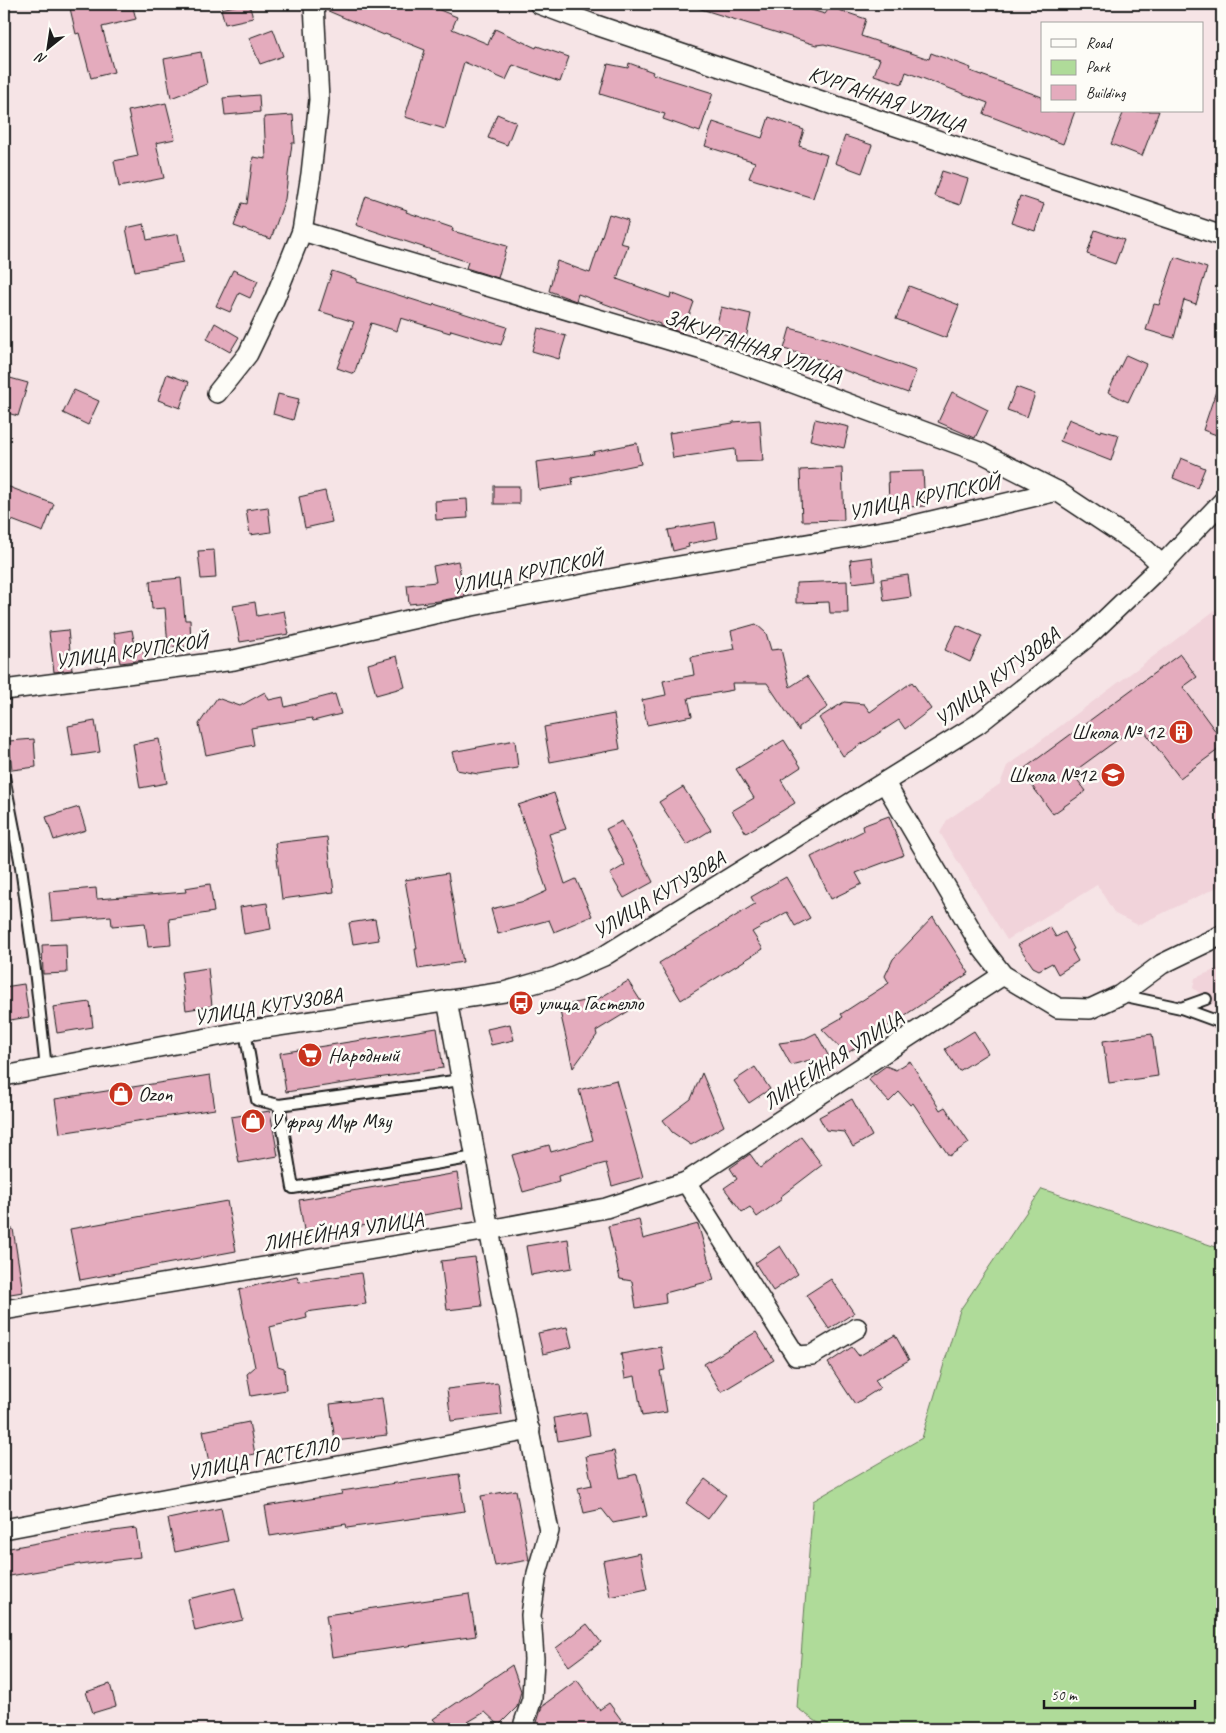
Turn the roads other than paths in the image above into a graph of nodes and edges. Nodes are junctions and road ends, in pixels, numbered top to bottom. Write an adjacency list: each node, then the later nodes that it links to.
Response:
1 (314, 4): 3 (street)
2 (539, 4): 4 (street, КУРГАННАЯ УЛИЦА)
3 (302, 231): 5 (street); 6 (street, ЗАКУРГАННАЯ УЛИЦА)
4 (1222, 236)
5 (216, 393)
6 (1057, 491): 8 (street, ЗАКУРГАННАЯ УЛИЦА); 9 (street, УЛИЦА КРУПСКОЙ)
7 (1222, 502): 8 (street, УЛИЦА КУТУЗОВА)
8 (1162, 565): 11 (street, УЛИЦА КУТУЗОВА)
9 (4, 690)
10 (4, 777): 20 (lane)
11 (885, 783): 13 (street); 16 (street, УЛИЦА КУТУЗОВА)
12 (1222, 935): 14 (street)
13 (1003, 975): 14 (street); 25 (street, ЛИНЕЙНАЯ УЛИЦА)
14 (1120, 995): 17 (lane)
15 (1206, 999): 17 (lane)
16 (447, 1000): 19 (street, УЛИЦА КУТУЗОВА); 22 (street)
17 (1181, 1008): 18 (lane)
18 (1222, 1023)
19 (245, 1031): 20 (street, УЛИЦА КУТУЗОВА); 23 (lane)
20 (46, 1068): 21 (street, УЛИЦА КУТУЗОВА)
21 (4, 1076)
22 (461, 1080): 23 (lane); 24 (street)
23 (279, 1105): 24 (lane)
24 (475, 1157): 26 (street)
25 (686, 1182): 26 (street, ЛИНЕЙНАЯ УЛИЦА); 28 (street)
26 (489, 1230): 27 (street, ЛИНЕЙНАЯ УЛИЦА); 29 (street)
27 (4, 1310)
28 (857, 1328)
29 (530, 1430): 30 (street, УЛИЦА ГАСТЕЛЛО); 31 (street)
30 (4, 1529)
31 (524, 1729)

